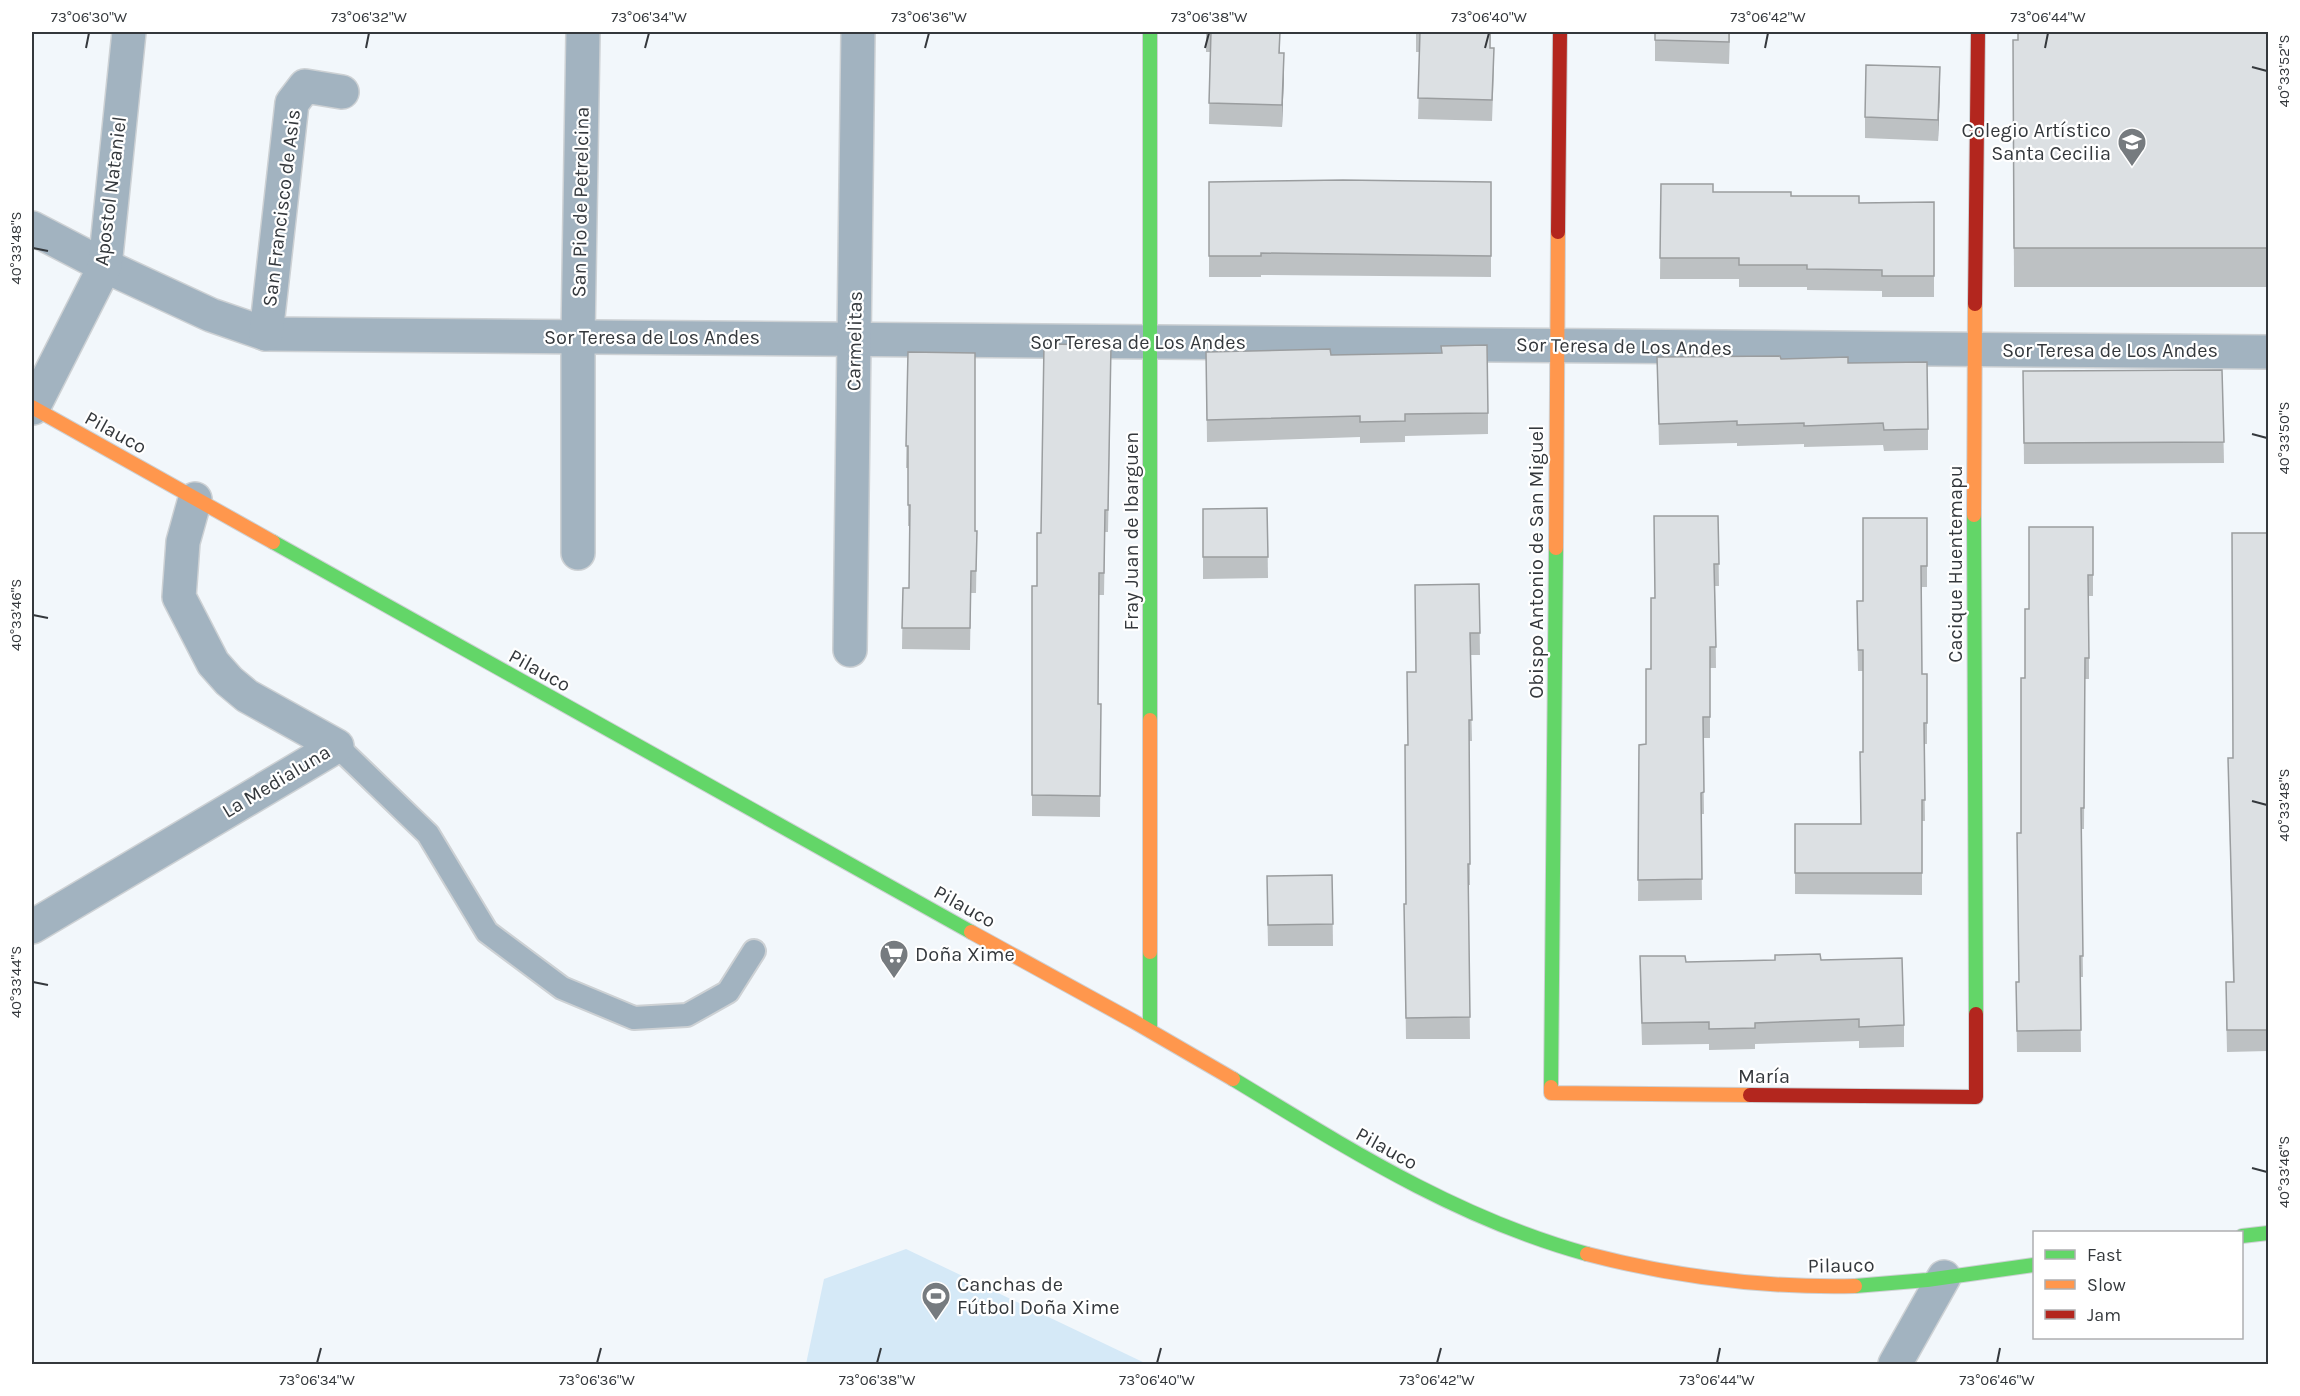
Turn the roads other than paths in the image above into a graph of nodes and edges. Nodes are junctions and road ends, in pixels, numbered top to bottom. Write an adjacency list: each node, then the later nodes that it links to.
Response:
1 (129, 32): 9 (street, Apostol Nataniel)
2 (583, 32): 11 (street, San Pio de Petrelcina)
3 (858, 32): 12 (street, Carmelitas)
4 (1150, 32): 13 (street, Fray Juan de Ibarguen)
5 (1560, 32): 14 (street, Obispo Antonio de San Miguel)
6 (1978, 32): 15 (street, Cacique Huentemapu)
7 (342, 92): 10 (street, San Francisco de Asis)
8 (32, 228): 9 (street, Sor Teresa de Los Andes)
9 (105, 266): 10 (street, Sor Teresa de Los Andes); 17 (street, Apostol Nataniel)
10 (266, 334): 11 (street, Sor Teresa de Los Andes)
11 (578, 337): 12 (street, Sor Teresa de Los Andes); 19 (street, San Pio de Petrelcina)
12 (854, 339): 13 (street, Sor Teresa de Los Andes); 20 (street, Carmelitas)
13 (1151, 342): 14 (street, Sor Teresa de Los Andes); 24 (street, Fray Juan de Ibarguen)
14 (1557, 346): 15 (street, Sor Teresa de Los Andes); 25 (street, Obispo Antonio de San Miguel)
15 (1974, 349): 16 (street, Sor Teresa de Los Andes); 26 (street, Cacique Huentemapu)
16 (2268, 352)
17 (32, 407): 18 (street, Pilauco)
18 (195, 499): 21 (street, La Medialuna); 24 (street, Pilauco)
19 (578, 553)
20 (850, 650)
21 (338, 746): 22 (street, La Medialuna); 23 (lane)
22 (32, 927)
23 (754, 951)
24 (1150, 1030): 30 (street, Pilauco)
25 (1551, 1093): 26 (street, María)
26 (1976, 1097)
27 (2268, 1233): 28 (street)
28 (2243, 1236)
29 (2033, 1265): 30 (street, Pilauco)
30 (1944, 1277): 31 (street)
31 (1895, 1365)

